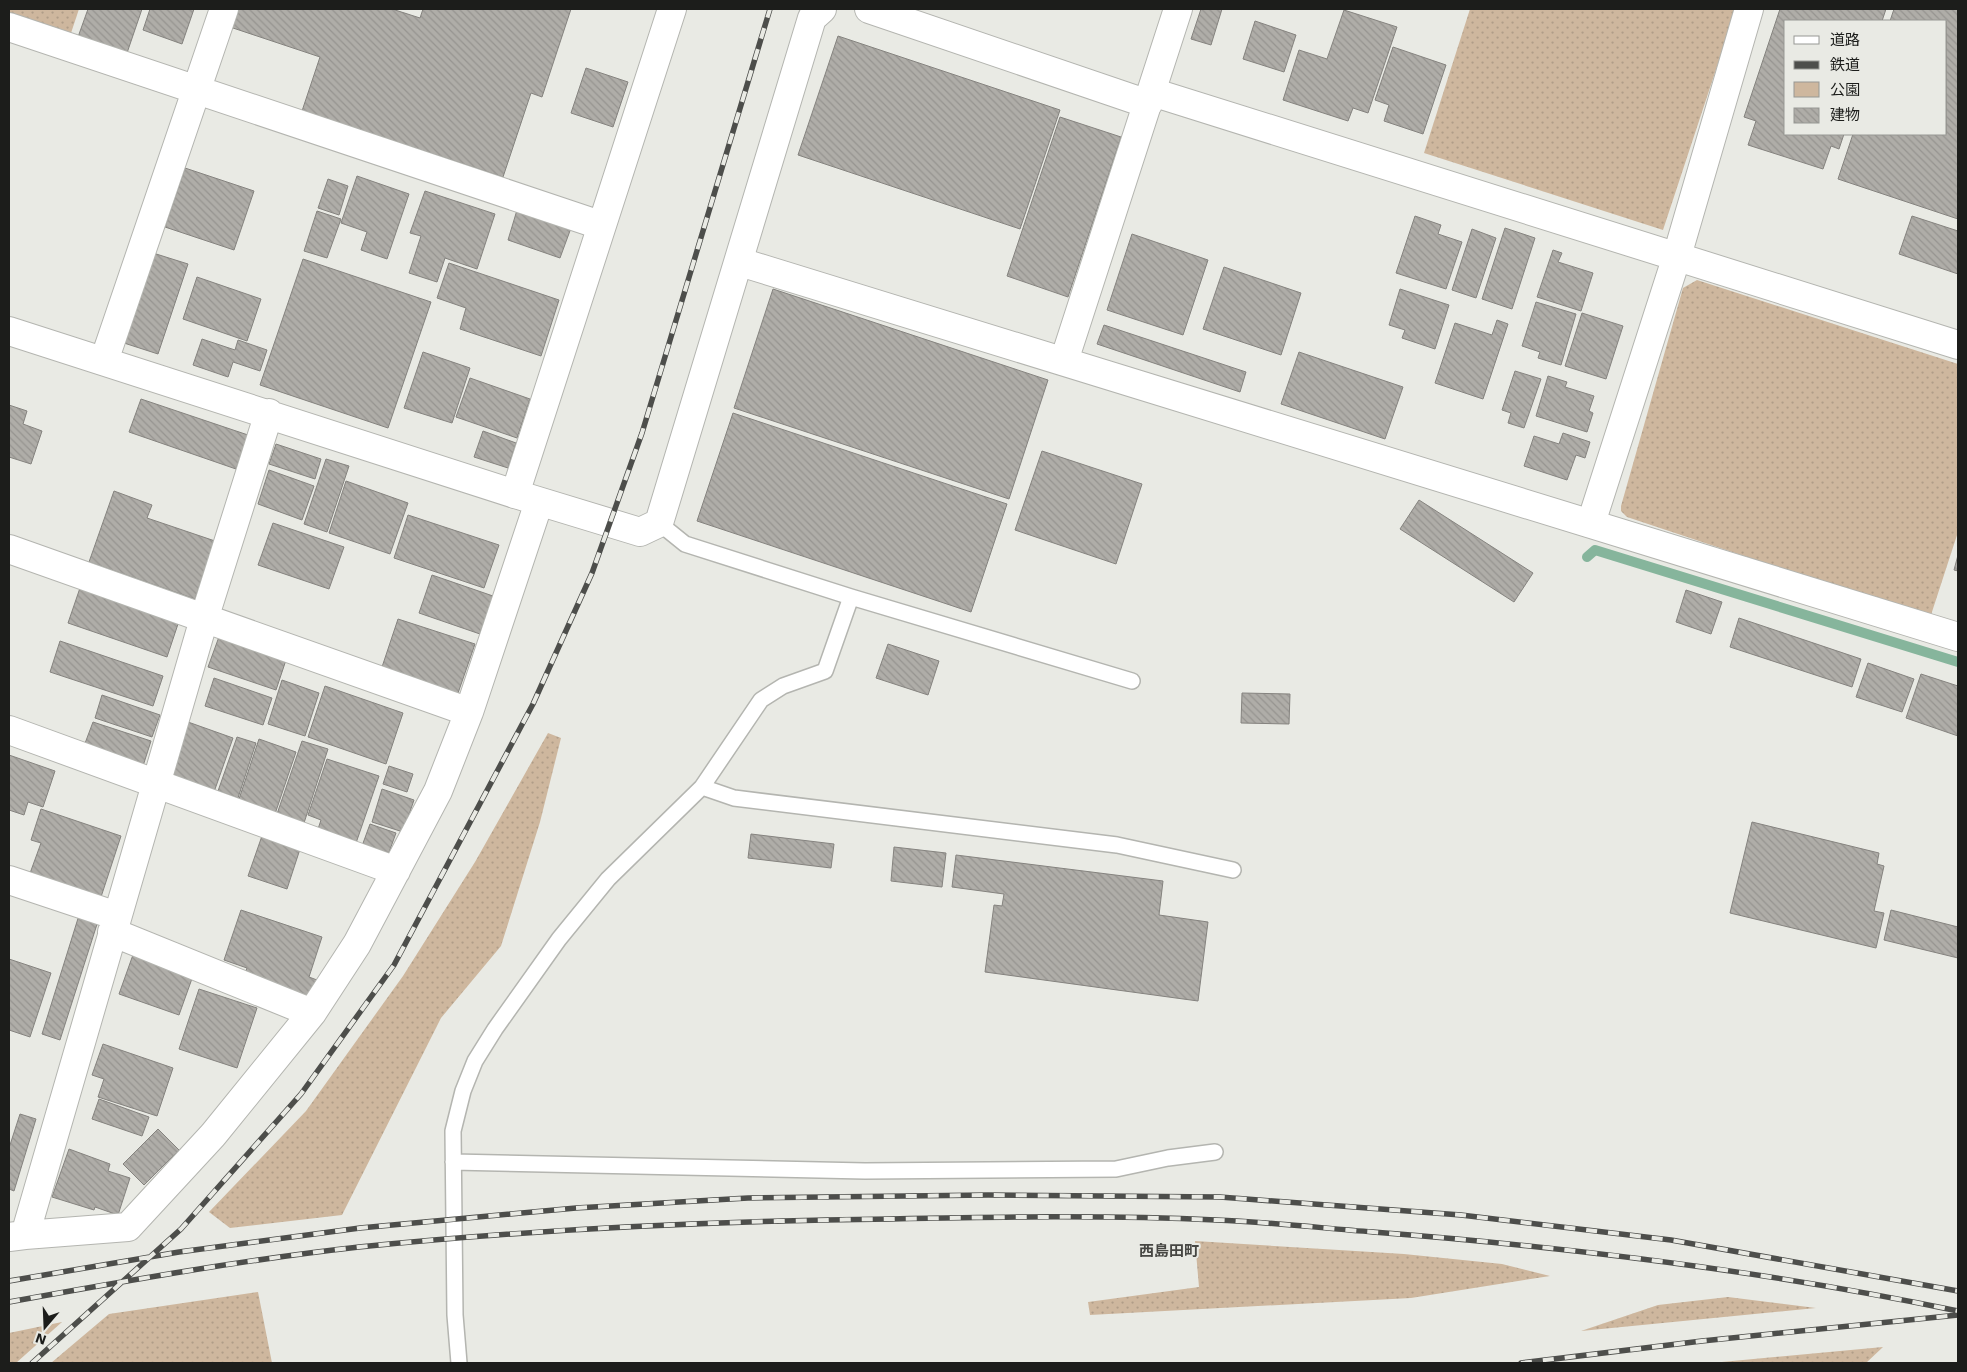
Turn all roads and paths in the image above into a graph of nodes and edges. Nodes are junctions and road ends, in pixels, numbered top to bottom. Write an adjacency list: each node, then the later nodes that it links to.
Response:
1 (224, 9): 8 (street)
2 (672, 9): 10 (street)
3 (822, 9): 12 (street)
4 (869, 9): 9 (street)
5 (1178, 9): 9 (street)
6 (1749, 9): 11 (street)
7 (9, 27): 8 (street)
8 (196, 89): 10 (street); 15 (street)
9 (1150, 98): 11 (street); 16 (street)
10 (600, 225): 18 (street)
11 (1677, 256): 14 (street); 20 (street)
12 (740, 262): 16 (street); 19 (street)
13 (9, 330): 15 (street)
14 (1958, 345)
15 (104, 361): 17 (street)
16 (1064, 361): 20 (street)
17 (270, 413): 18 (street); 23 (street)
18 (527, 498): 19 (street); 26 (street)
19 (659, 523): 22 (lane)
20 (1591, 523): 24 (street)
21 (9, 548): 23 (street)
22 (851, 597): 25 (lane); 29 (lane)
23 (204, 619): 26 (street); 28 (street)
24 (1958, 637)
25 (1132, 682)
26 (469, 712): 31 (street)
27 (9, 730): 28 (street)
28 (156, 784): 31 (street); 33 (street)
29 (702, 787): 30 (lane); 36 (lane)
30 (1233, 870)
31 (396, 871): 34 (street)
32 (9, 880): 33 (street)
33 (114, 924): 34 (street); 37 (street)
34 (312, 1013): 37 (street)
35 (1215, 1152): 36 (lane)
36 (453, 1162): 38 (lane)
37 (17, 1236)
38 (459, 1363)

